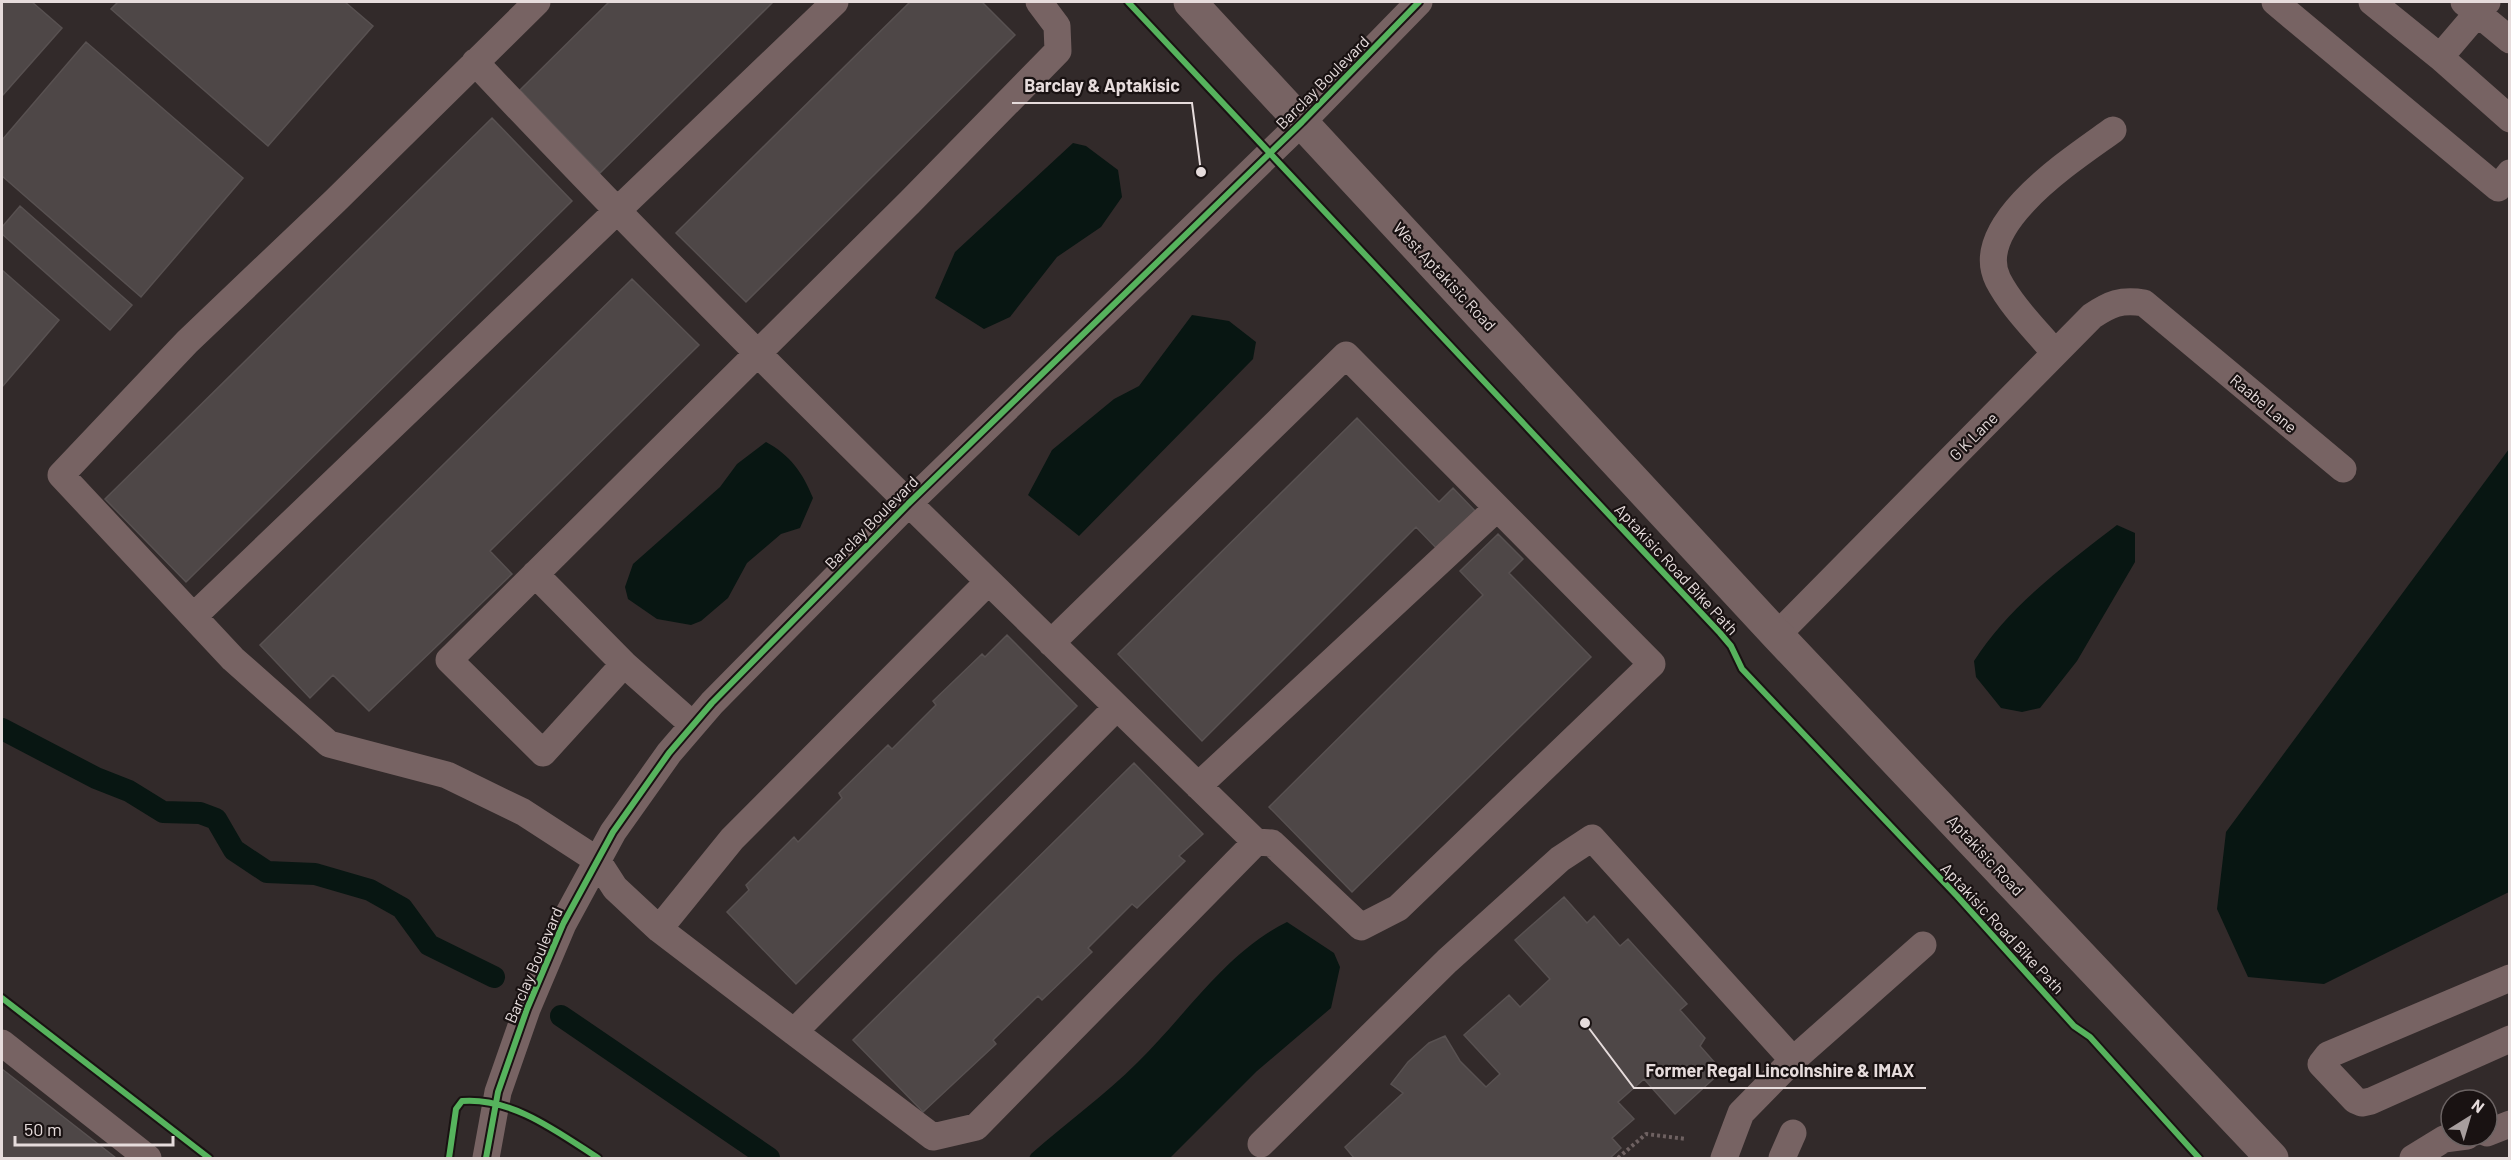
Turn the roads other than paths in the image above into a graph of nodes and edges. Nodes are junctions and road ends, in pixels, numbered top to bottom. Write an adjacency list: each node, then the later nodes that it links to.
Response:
1 (537, 2): 11 (street)
2 (835, 2): 16 (street)
3 (1039, 2): 18 (street)
4 (1190, 2): 13 (main road, West Aptakisic Road)
5 (1419, 2): 13 (street, Barclay Boulevard)
6 (2275, 2): 15 (street)
7 (2372, 2): 10 (street)
8 (2476, 5): 9 (street); 10 (street)
9 (2510, 40)
10 (2440, 57): 12 (street)
11 (475, 62): 16 (street); 26 (street)
12 (2510, 119)
13 (1302, 122): 21 (street, Barclay Boulevard); 23 (main road, West Aptakisic Road)
14 (2113, 130): 19 (street)
15 (2510, 173)
16 (616, 211): 18 (street); 26 (street)
17 (2184, 337): 19 (street, G K Lane); 20 (street, Raabe Lane)
18 (759, 352): 21 (street); 24 (street)
19 (2055, 353): 27 (street, G K Lane)
20 (2343, 469)
21 (908, 504): 25 (street); 31 (street, Barclay Boulevard)
22 (1497, 508): 28 (street); 32 (street); 33 (street)
23 (1701, 550): 27 (main road, Aptakisic Road)
24 (535, 574): 29 (street); 29 (street)
25 (988, 582): 28 (street); 35 (street)
26 (194, 616): 34 (street)
27 (1777, 634): 49 (main road, Aptakisic Road)
28 (1051, 643): 30 (street)
29 (624, 664): 31 (street)
30 (1117, 707): 32 (street); 38 (street)
31 (693, 725): 34 (street, Barclay Boulevard)
32 (1198, 786): 33 (street)
33 (1256, 842): 38 (street)
34 (597, 860): 35 (street); 46 (street, Barclay Boulevard)
35 (659, 929): 38 (street)
36 (1923, 945): 41 (street)
37 (2510, 978): 39 (street)
38 (794, 1032)
39 (2510, 1039)
40 (2, 1043): 45 (street)
41 (1793, 1060): 44 (street); 47 (street)
42 (1792, 1133): 48 (street)
43 (2439, 1142): 50 (street)
44 (1261, 1144)
45 (148, 1158)
46 (486, 1158)
47 (1724, 1158)
48 (1782, 1158)
49 (2272, 1158)
50 (2413, 1158)

